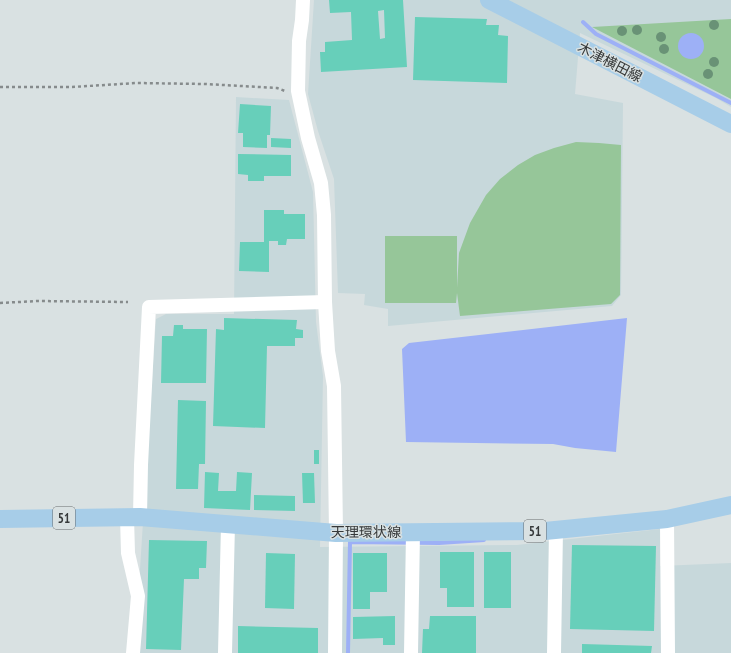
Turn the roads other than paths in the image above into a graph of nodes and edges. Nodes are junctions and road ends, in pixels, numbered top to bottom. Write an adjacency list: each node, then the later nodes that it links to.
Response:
1 (303, 0): 4 (street)
2 (489, 0): 3 (main road, 木津横田線)
3 (731, 124)
4 (325, 302): 6 (street); 12 (street)
5 (731, 505): 8 (main road, 天理環状線 / 51)
6 (134, 517): 7 (main road, 天理環状線 / 51); 9 (main road, 天理環状線 / 51); 13 (street)
7 (0, 519)
8 (667, 520): 10 (main road, 天理環状線 / 51); 18 (street)
9 (228, 524): 12 (main road, 天理環状線 / 51); 14 (street)
10 (556, 530): 11 (main road, 天理環状線 / 51); 17 (street)
11 (413, 532): 12 (main road, 天理環状線 / 51); 16 (street)
12 (336, 533): 15 (street)
13 (133, 653)
14 (226, 653)
15 (336, 653)
16 (412, 653)
17 (554, 653)
18 (668, 653)

